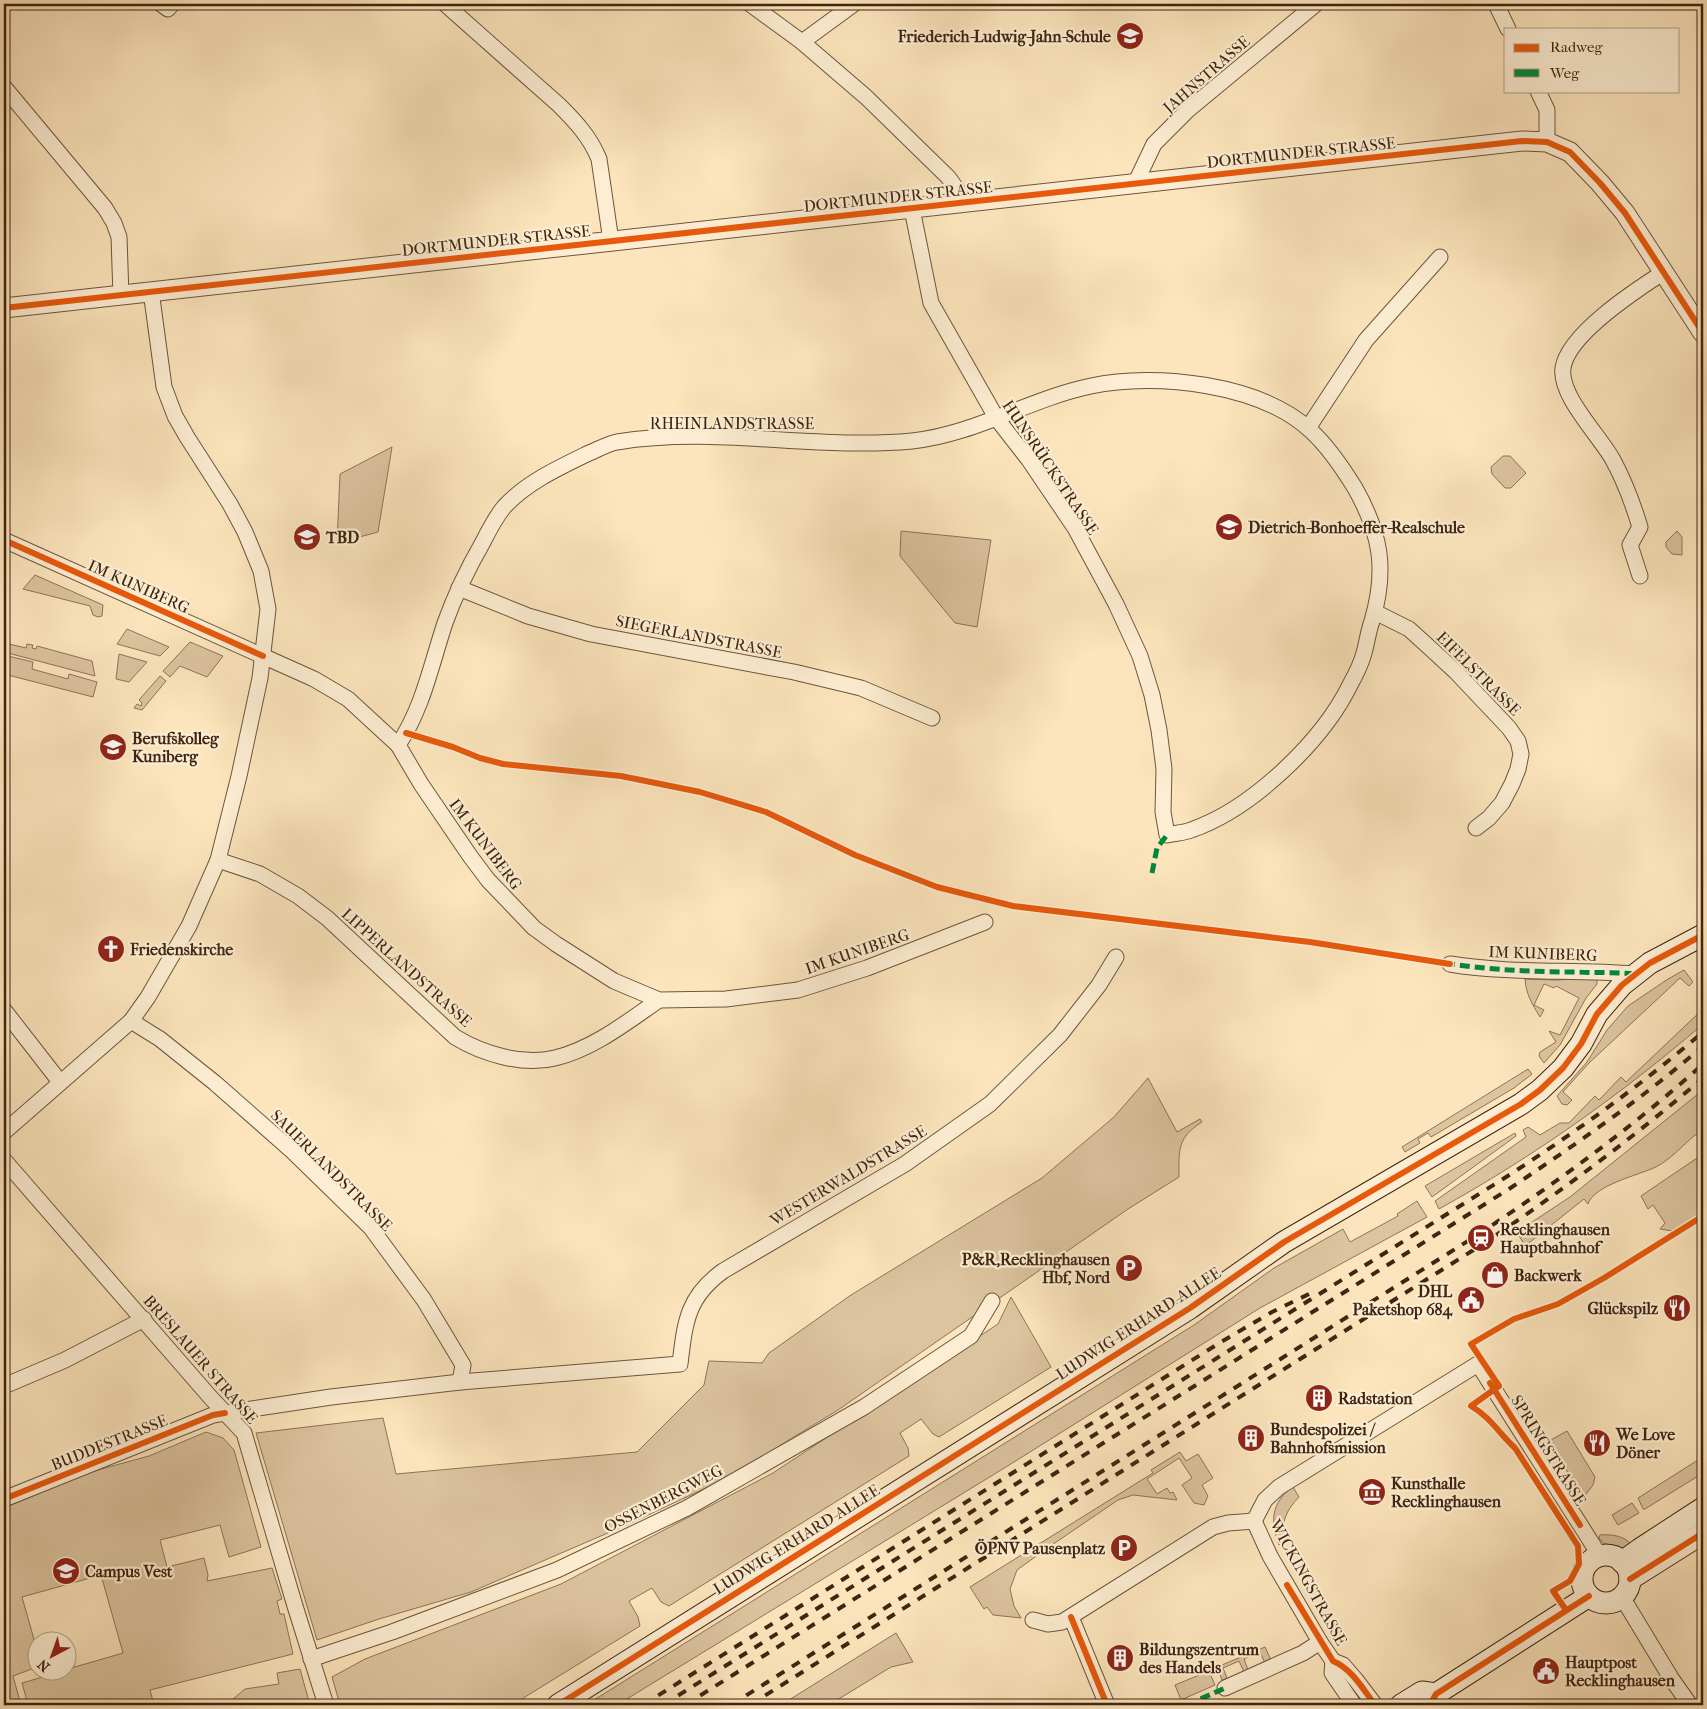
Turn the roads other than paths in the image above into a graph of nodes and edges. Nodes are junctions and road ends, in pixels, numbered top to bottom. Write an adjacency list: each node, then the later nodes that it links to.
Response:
1 (161, 4): 2 (street)
2 (172, 4)
3 (445, 4): 16 (street)
4 (750, 4): 9 (street)
5 (854, 4): 9 (street)
6 (1316, 4): 13 (street, JAHNSTRASSE)
7 (1496, 4): 8 (street)
8 (1508, 28)
9 (802, 42): 14 (street)
10 (4, 87): 20 (street)
11 (1538, 92): 12 (street)
12 (1547, 142): 13 (street, DORTMUNDER STRASSE); 18 (street, DORTMUNDER STRASSE)
13 (1135, 184): 14 (street, DORTMUNDER STRASSE)
14 (966, 202): 15 (street, DORTMUNDER STRASSE)
15 (912, 209): 16 (street, DORTMUNDER STRASSE); 23 (street, HUNSRÜCKSTRASSE)
16 (611, 241): 19 (street, DORTMUNDER STRASSE)
17 (1440, 257): 24 (street)
18 (1664, 272): 22 (street, DORTMUNDER STRASSE); 26 (street)
19 (151, 292): 20 (street, DORTMUNDER STRASSE); 29 (street)
20 (121, 296): 21 (street, DORTMUNDER STRASSE)
21 (4, 308)
22 (1703, 333)
23 (997, 420): 24 (street); 27 (street, RHEINLANDSTRASSE); 28 (street, HUNSRÜCKSTRASSE)
24 (1308, 428): 28 (street)
25 (4, 540): 29 (street, IM KUNIBERG)
26 (1640, 576)
27 (459, 588): 30 (street, SIEGERLANDSTRASSE); 31 (street, RHEINLANDSTRASSE)
28 (1375, 612): 32 (street, EIFELSTRASSE)
29 (263, 656): 31 (street, IM KUNIBERG); 33 (street)
30 (932, 718)
31 (398, 745): 39 (street, IM KUNIBERG)
32 (1476, 828)
33 (218, 860): 39 (street, LIPPERLANDSTRASSE); 41 (street)
34 (985, 922): 39 (street, IM KUNIBERG)
35 (1703, 935): 38 (main road, LUDWIG-ERHARD-ALLEE)
36 (1116, 957): 47 (street, WESTERWALDSTRASSE)
37 (1450, 964): 38 (street, IM KUNIBERG)
38 (1635, 974): 65 (main road, LUDWIG-ERHARD-ALLEE)
39 (659, 1000)
40 (4, 1010): 42 (street)
41 (131, 1021): 42 (street); 47 (street, SAUERLANDSTRASSE)
42 (60, 1082): 43 (street)
43 (4, 1132)
44 (4, 1160): 46 (street, BRESLAUER STRASSE)
45 (992, 1301): 60 (street, OSSENBERGWEG)
46 (144, 1319): 48 (street); 49 (street, BRESLAUER STRASSE)
47 (460, 1382): 49 (street)
48 (4, 1386)
49 (225, 1413): 50 (street, BUDDESTRASSE); 60 (street, BRESLAUER STRASSE)
50 (4, 1499)
51 (1703, 1508): 55 (main road)
52 (1254, 1521): 54 (street, SPRINGSTRASSE); 57 (street); 59 (street, WICKINGSTRASSE)
53 (1703, 1534): 55 (main road)
54 (1600, 1556): 55 (main road); 56 (main road)
55 (1625, 1579): 56 (main road); 70 (street)
56 (1589, 1596): 63 (main road)
57 (1071, 1617): 58 (street); 66 (street)
58 (1033, 1620)
59 (1320, 1642): 61 (street, WICKINGSTRASSE); 62 (street)
60 (311, 1659): 64 (street, BRESLAUER STRASSE)
61 (1333, 1661): 67 (street, WICKINGSTRASSE); 68 (street, WICKINGSTRASSE)
62 (1225, 1688)
63 (1433, 1700): 69 (main road)
64 (326, 1705)
65 (558, 1705)
66 (1107, 1705)
67 (1354, 1705)
68 (1375, 1705)
69 (1401, 1705)
70 (1690, 1705)

